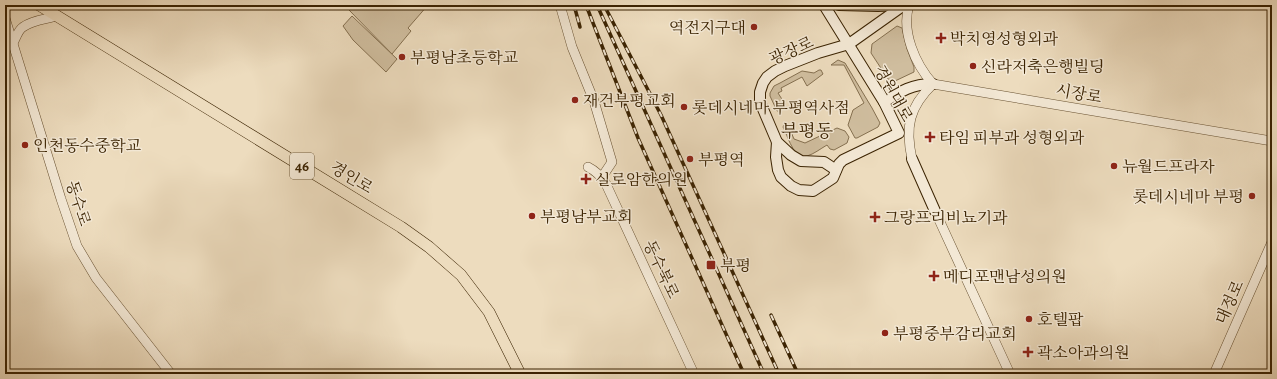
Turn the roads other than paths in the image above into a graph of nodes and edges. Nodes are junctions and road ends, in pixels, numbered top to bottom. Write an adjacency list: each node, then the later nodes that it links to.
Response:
1 (39, 5): 7 (main road, 경인로 / 46)
2 (560, 5): 20 (street)
3 (824, 5): 11 (main road, 경원대로)
4 (838, 5): 5 (main road)
5 (903, 5): 11 (main road, 광장로)
6 (909, 5): 12 (street)
7 (57, 16): 10 (street); 24 (main road, 경인로 / 46)
8 (5, 18): 10 (street, 동수로)
9 (5, 27): 10 (street)
10 (12, 39): 23 (street, 동수로)
11 (849, 44): 13 (main road, 경원대로); 16 (main road, 광장로)
12 (933, 84): 13 (main road, 시장로); 15 (street, 시장로); 17 (street)
13 (884, 102): 14 (main road, 경원대로)
14 (899, 133): 17 (street, 경원대로); 19 (main road, 광장로)
15 (1272, 141)
16 (777, 142): 19 (main road, 광장로); 19 (main road, 광장로)
17 (912, 159): 21 (main road, 경원대로)
18 (588, 167): 20 (street, 동수북로)
19 (836, 170)
20 (602, 177): 25 (street, 동수북로)
21 (935, 211): 26 (street, 경원대로)
22 (1272, 242): 27 (street, 대정로)
23 (171, 374)
24 (520, 374)
25 (694, 374)
26 (1010, 374)
27 (1214, 374)

